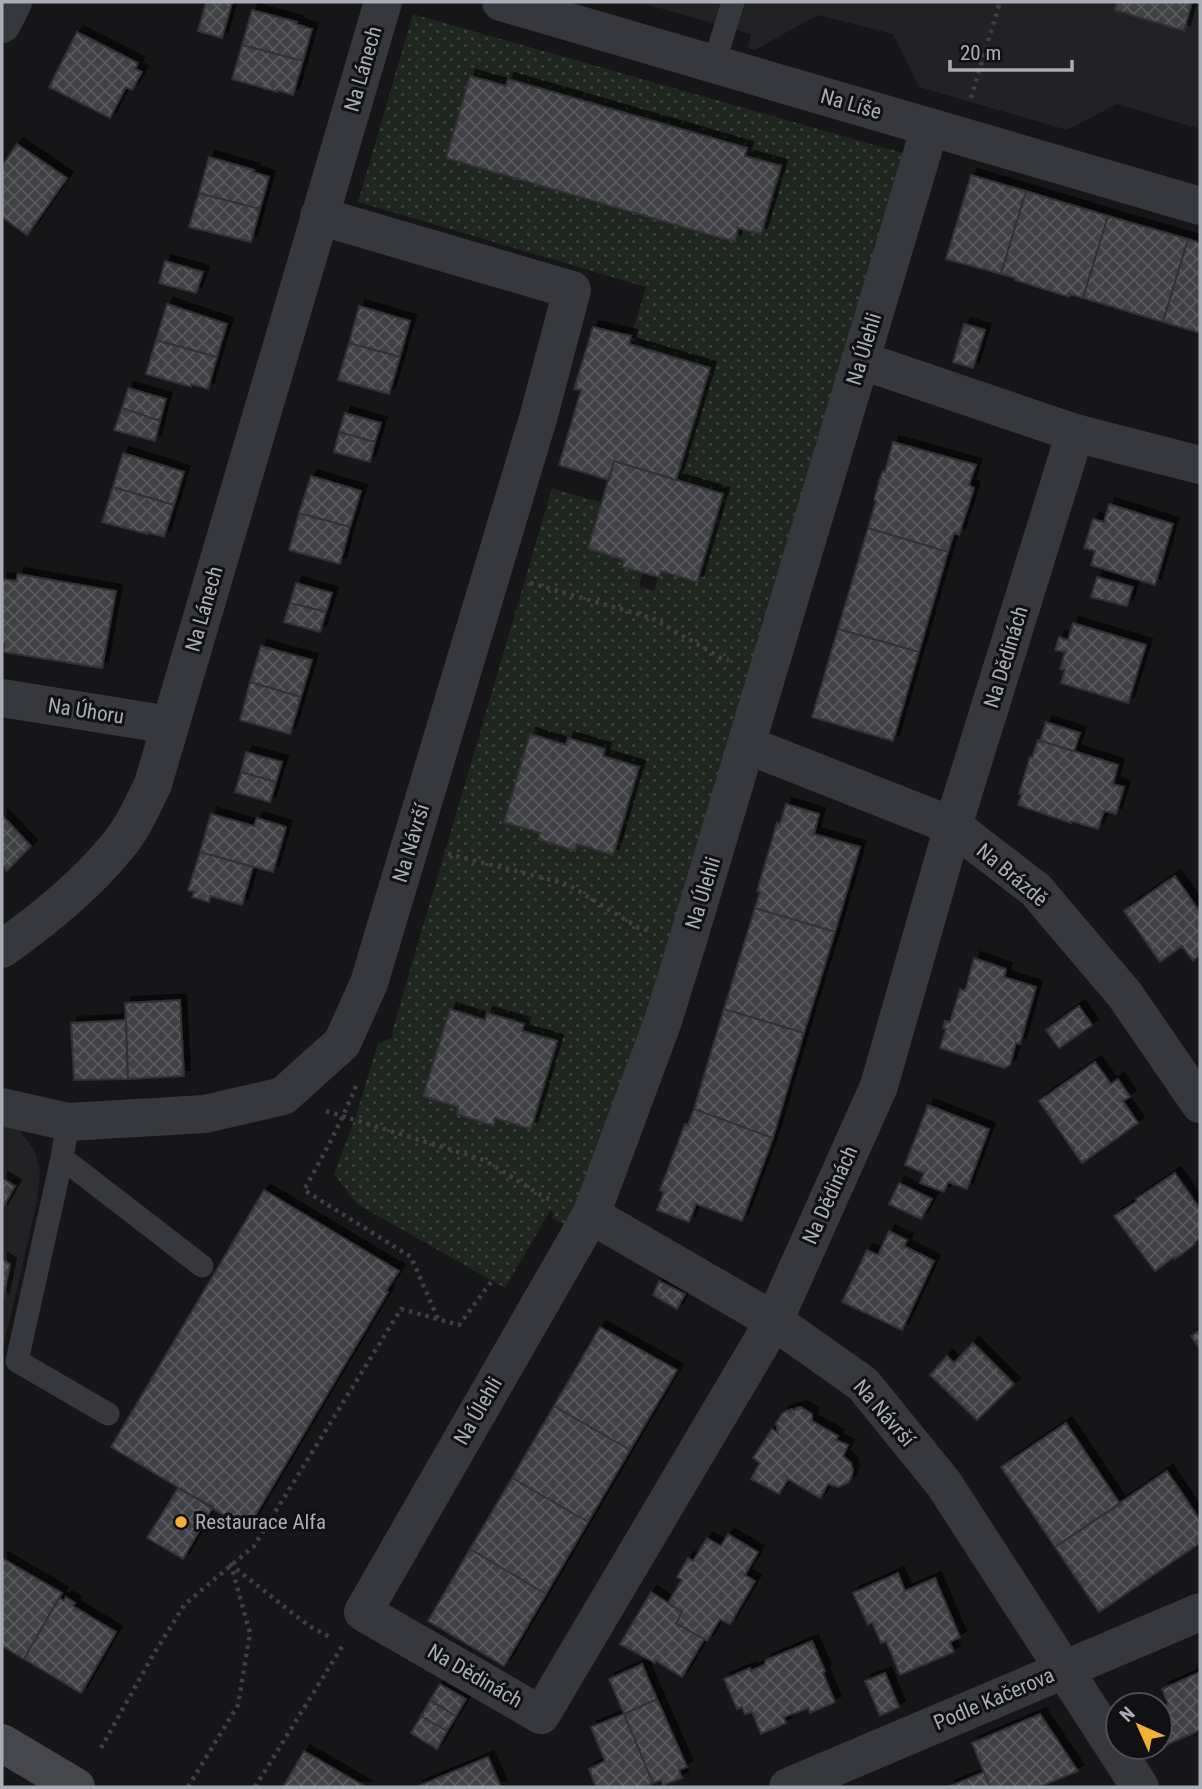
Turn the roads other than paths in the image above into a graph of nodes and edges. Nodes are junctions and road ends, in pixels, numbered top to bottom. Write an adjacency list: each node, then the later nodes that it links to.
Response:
1 (13, 2): 5 (street)
2 (383, 2): 9 (street, Na Lánech)
3 (501, 2): 6 (street, Na Líše)
4 (733, 2): 6 (lane)
5 (2, 24)
6 (714, 64): 7 (street, Na Líše)
7 (930, 127): 8 (street, Na Líše); 10 (street, Na Úlehli)
8 (1200, 206)
9 (319, 216): 14 (street, Na Lánech); 20 (street, Na Návrší)
10 (860, 360): 11 (street); 15 (street, Na Úlehli)
11 (1076, 433): 12 (street); 16 (street, Na Dědinách)
12 (1200, 465)
13 (2, 698): 14 (street, Na Úhoru)
14 (170, 725): 17 (street, Na Lánech)
15 (747, 745): 16 (street, Na Brázdě); 21 (street, Na Úlehli)
16 (953, 826): 18 (street, Na Brázdě); 23 (street, Na Dědinách)
17 (2, 949)
18 (1200, 1104)
19 (2, 1107): 20 (street, Na Návrší)
20 (65, 1140): 22 (lane); 24 (lane)
21 (591, 1215): 23 (street, Na Návrší); 25 (street, Na Úlehli)
22 (202, 1266)
23 (774, 1321): 25 (street, Na Dědinách); 27 (street, Na Návrší)
24 (108, 1415)
25 (363, 1612)
26 (1200, 1612): 27 (street, Podle Kačerova)
27 (1063, 1670): 30 (street, Podle Kačerova); 31 (street, Na Návrší)
28 (2, 1743): 29 (main road)
29 (76, 1787)
30 (788, 1787)
31 (1140, 1787)

